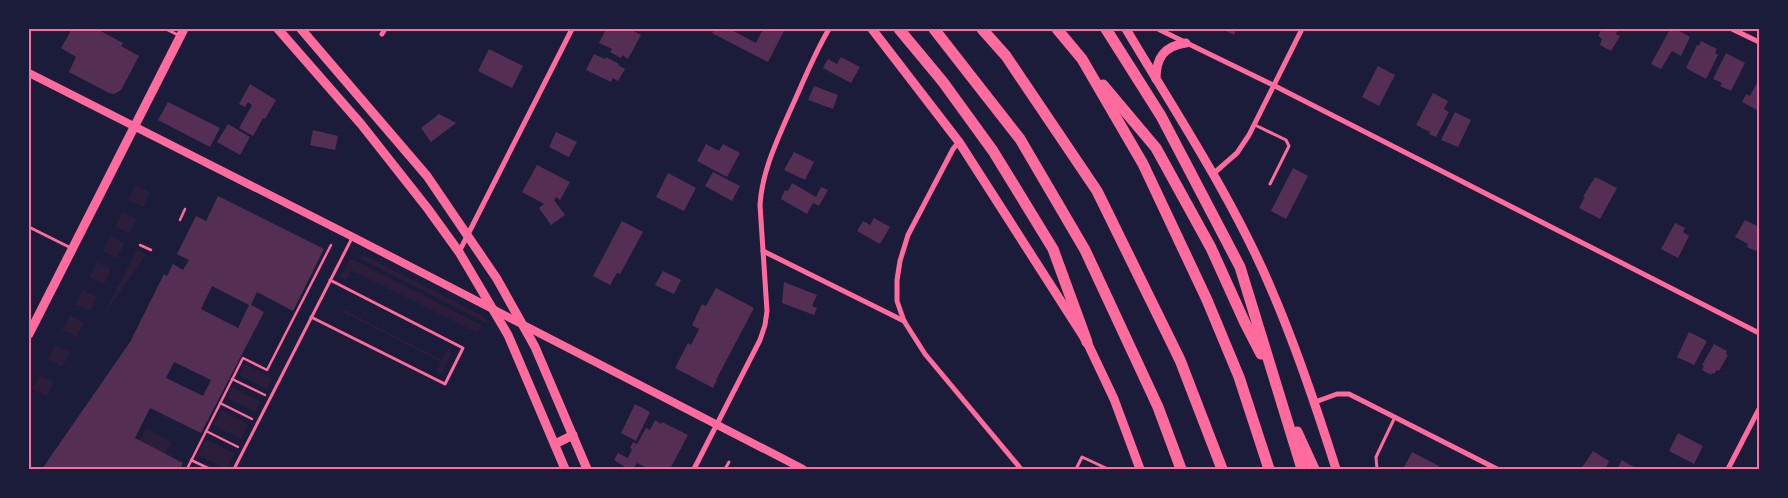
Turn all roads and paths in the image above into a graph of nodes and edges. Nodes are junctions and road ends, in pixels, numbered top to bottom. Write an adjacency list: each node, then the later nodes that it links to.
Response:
1 (166, 29): 16 (lane)
2 (278, 29): 24 (main road)
3 (301, 29): 23 (main road)
4 (572, 29): 33 (street)
5 (829, 29): 39 (street)
6 (872, 29): 27 (main road)
7 (899, 29): 48 (highway)
8 (934, 29): 75 (highway)
9 (982, 29): 76 (highway)
10 (1057, 29): 19 (highway)
11 (1106, 29): 78 (highway)
12 (1126, 29): 21 (main road)
13 (1158, 29): 18 (street)
14 (1302, 29): 22 (street)
15 (1732, 29): 17 (street)
16 (182, 32): 26 (main road)
17 (1759, 42)
18 (1186, 43): 21 (main road); 22 (street)
19 (1082, 58): 77 (highway); 79 (highway)
20 (29, 73): 26 (street)
21 (1156, 79): 28 (main road)
22 (1273, 85): 25 (street); 46 (street)
23 (352, 88): 24 (main road); 33 (main road)
24 (340, 99): 40 (main road)
25 (1254, 124): 28 (street); 29 (lane)
26 (134, 126): 34 (street); 37 (main road)
27 (959, 142): 44 (street); 48 (main road)
28 (1212, 174): 51 (main road)
29 (1270, 184)
30 (185, 209): 31 (path)
31 (180, 220)
32 (29, 227): 37 (lane)
33 (468, 235): 40 (street); 45 (main road)
34 (353, 237): 41 (lane); 42 (street)
35 (140, 245): 38 (path)
36 (331, 245): 49 (path)
37 (72, 248): 47 (main road)
38 (151, 250)
39 (763, 251): 44 (street); 56 (street)
40 (460, 252): 42 (main road)
41 (330, 280): 43 (lane); 43 (lane)
42 (494, 310): 45 (street); 59 (main road)
43 (311, 317): 50 (lane)
44 (904, 321): 71 (street)
45 (524, 326): 56 (street); 58 (main road)
46 (1759, 333)
47 (29, 334)
48 (1087, 342): 74 (main road)
49 (232, 379): 50 (path); 52 (path)
50 (270, 398): 55 (lane)
51 (1315, 402): 54 (street); 80 (main road)
52 (220, 403): 55 (path); 57 (path)
53 (1759, 409): 83 (street)
54 (1396, 417): 81 (lane); 82 (street)
55 (258, 422): 60 (lane)
56 (717, 425): 68 (street); 70 (street)
57 (206, 431): 60 (path); 61 (path)
58 (573, 435): 59 (main road); 67 (main road)
59 (555, 444): 66 (main road)
60 (244, 450): 65 (lane)
61 (191, 460): 63 (path); 64 (path)
62 (729, 462): 69 (lane)
63 (186, 469)
64 (210, 469)
65 (234, 469)
66 (565, 469)
67 (588, 469)
68 (694, 469)
69 (725, 469)
70 (803, 469)
71 (1021, 469)
72 (1076, 469): 73 (lane)
73 (1108, 469)
74 (1140, 469)
75 (1181, 469)
76 (1222, 469)
77 (1269, 469)
78 (1302, 469)
79 (1314, 469)
80 (1336, 469)
81 (1377, 469)
82 (1498, 469)
83 (1728, 469)

